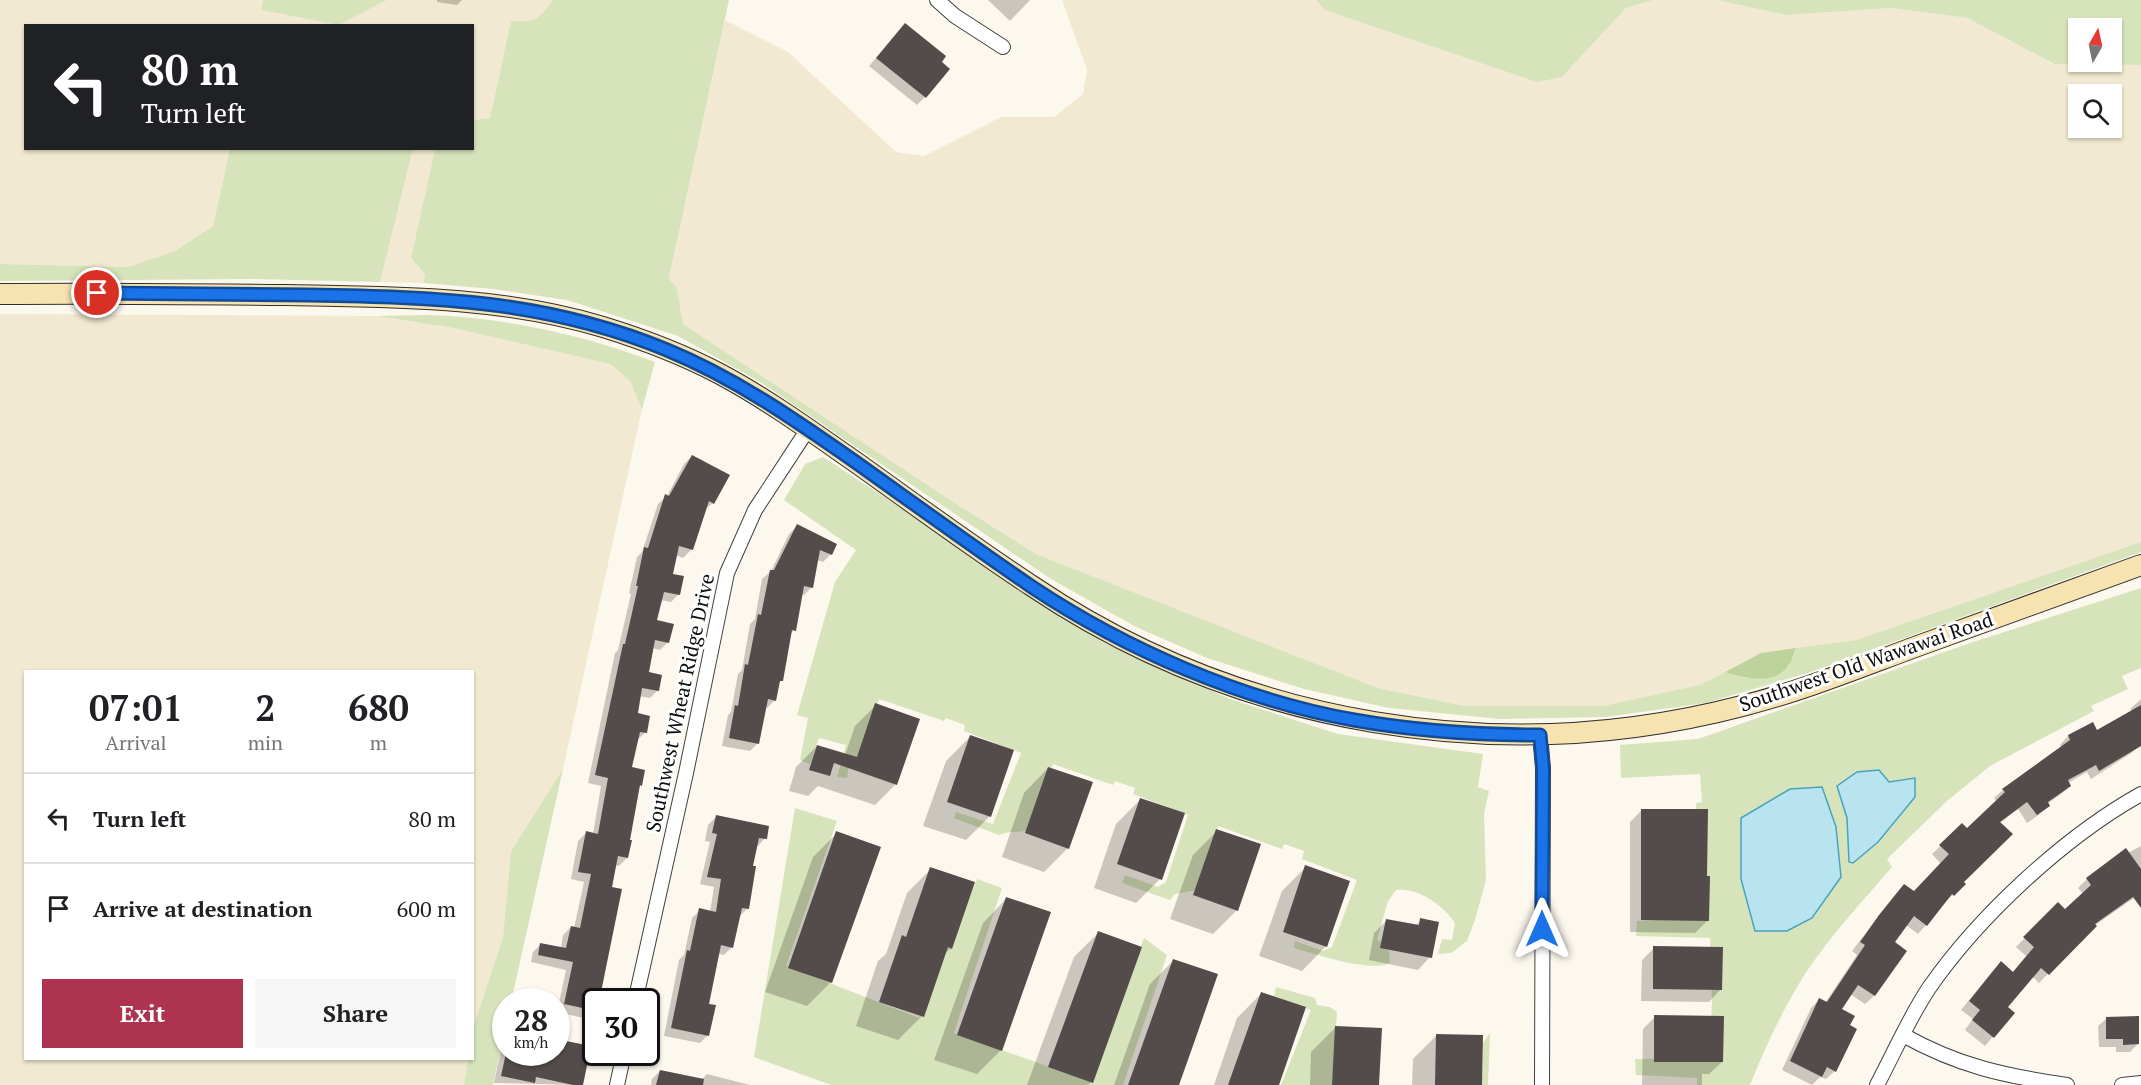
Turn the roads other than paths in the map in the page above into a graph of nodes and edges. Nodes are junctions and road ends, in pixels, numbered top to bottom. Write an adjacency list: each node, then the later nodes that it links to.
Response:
1 (937, 0): 2 (street)
2 (1003, 46)
3 (0, 294): 4 (main road, Southwest Old Wawawai Road)
4 (808, 429): 6 (main road, Southwest Old Wawawai Road); 8 (street, Southwest Wheat Ridge Drive)
5 (2141, 565): 6 (main road, Southwest Old Wawawai Road)
6 (1540, 735): 13 (street)
7 (2141, 794): 9 (street)
8 (638, 988)
9 (1903, 1035): 14 (street); 15 (street)
10 (621, 1066): 12 (street)
11 (2141, 1083): 16 (street)
12 (617, 1085)
13 (1542, 1085)
14 (1877, 1085)
15 (2067, 1085)
16 (2122, 1085)

